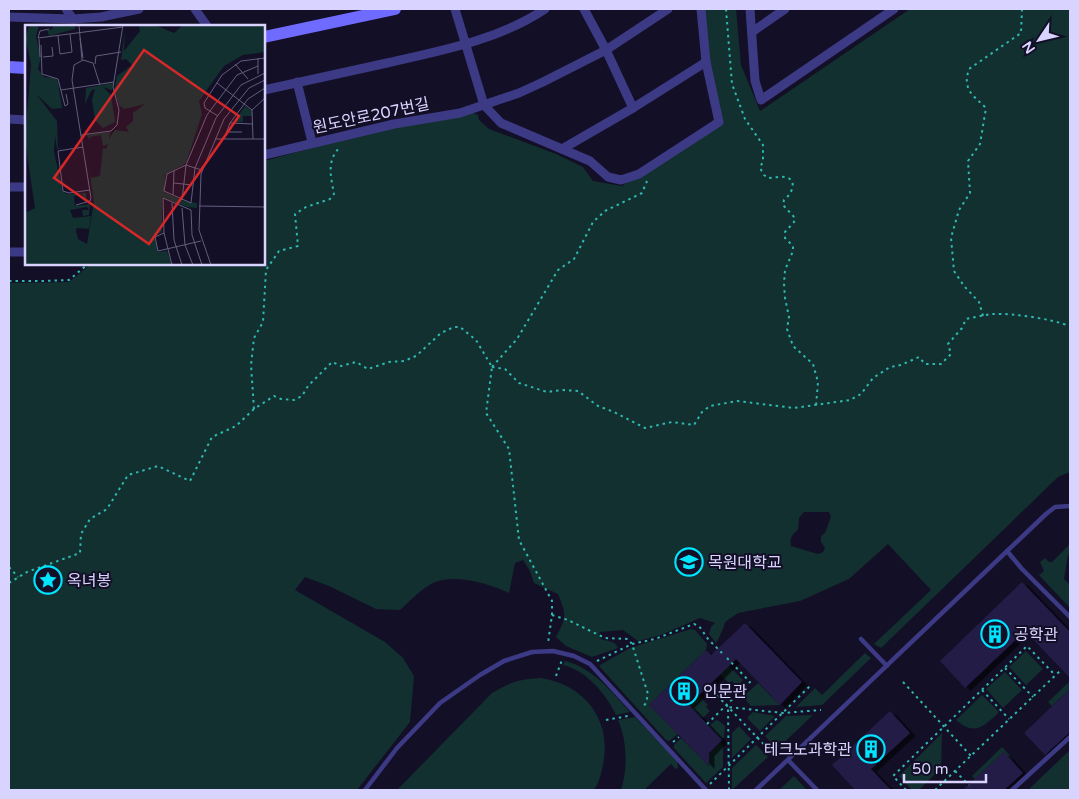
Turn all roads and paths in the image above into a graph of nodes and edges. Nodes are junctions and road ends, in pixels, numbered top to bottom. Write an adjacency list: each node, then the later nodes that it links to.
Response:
1 (66, 9): 16 (street)
2 (139, 9): 16 (street)
3 (195, 9): 17 (street)
4 (395, 9): 19 (street)
5 (455, 9): 20 (street)
6 (545, 9): 20 (street)
7 (584, 9): 21 (street)
8 (668, 9): 21 (street, 원도안로207번길)
9 (701, 9): 22 (street)
10 (726, 9): 45 (path)
11 (750, 9): 18 (street)
12 (785, 9): 18 (street)
13 (894, 9): 18 (street)
14 (1022, 9): 42 (path)
15 (9, 17): 16 (street)
16 (73, 19)
17 (206, 25)
18 (752, 32)
19 (265, 37)
20 (465, 43): 25 (street); 27 (street)
21 (606, 50): 27 (street, 원도안로207번길); 28 (street)
22 (706, 62): 28 (street); 35 (street)
23 (9, 67): 24 (street)
24 (25, 68)
25 (297, 82): 26 (street); 31 (street)
26 (265, 90)
27 (484, 105): 31 (street, 원도안로207번길); 33 (street)
28 (633, 108): 33 (street)
29 (9, 120): 30 (street)
30 (25, 120)
31 (312, 142): 34 (street, 원도안로207번길)
32 (342, 145): 46 (path)
33 (562, 149): 35 (street)
34 (265, 155)
35 (652, 166): 44 (path)
36 (9, 187): 37 (street)
37 (25, 188)
38 (9, 252): 39 (street)
39 (25, 252)
40 (87, 265): 41 (path)
41 (9, 280)
42 (983, 316): 43 (path); 45 (path)
43 (1070, 326)
44 (492, 367): 45 (path); 46 (path); 52 (path)
45 (816, 406)
46 (254, 408): 50 (path)
47 (1070, 506): 48 (lane)
48 (1007, 551): 53 (lane); 61 (lane)
49 (9, 567): 50 (path)
50 (18, 577): 51 (path)
51 (9, 583)
52 (552, 615): 55 (path); 56 (path)
53 (1070, 617)
54 (861, 639): 61 (lane)
55 (632, 644): 57 (path); 60 (path); 74 (path)
56 (547, 645)
57 (722, 653)
58 (727, 658): 67 (path)
59 (560, 664): 64 (path)
60 (590, 664): 92 (lane); 93 (lane)
61 (887, 666): 88 (lane)
62 (1005, 668): 65 (path); 71 (path); 72 (path)
63 (1062, 669): 65 (path)
64 (556, 676)
65 (1055, 676): 72 (path)
66 (754, 678): 67 (path)
67 (750, 682): 73 (path)
68 (903, 682): 81 (path)
69 (811, 685): 76 (path)
70 (708, 686): 73 (path)
71 (982, 690): 78 (path); 81 (path)
72 (1033, 697): 78 (path)
73 (727, 706): 76 (path); 80 (path); 84 (path); 89 (path)
74 (643, 707)
75 (821, 710): 76 (path)
76 (783, 713): 84 (path)
77 (630, 715): 79 (path)
78 (1009, 719): 87 (path)
79 (606, 720)
80 (707, 724)
81 (944, 727): 87 (path); 97 (path)
82 (679, 737): 85 (path)
83 (1070, 737): 99 (lane)
84 (758, 738): 86 (path); 89 (path)
85 (673, 742)
86 (774, 755)
87 (971, 756): 90 (path)
88 (789, 761): 95 (lane); 96 (lane)
89 (729, 766): 93 (path); 94 (path)
90 (955, 771): 91 (path); 98 (path)
91 (969, 785)
92 (365, 790)
93 (705, 790)
94 (729, 790)
95 (756, 790)
96 (817, 790)
97 (906, 790)
98 (935, 790)
99 (1012, 790)

